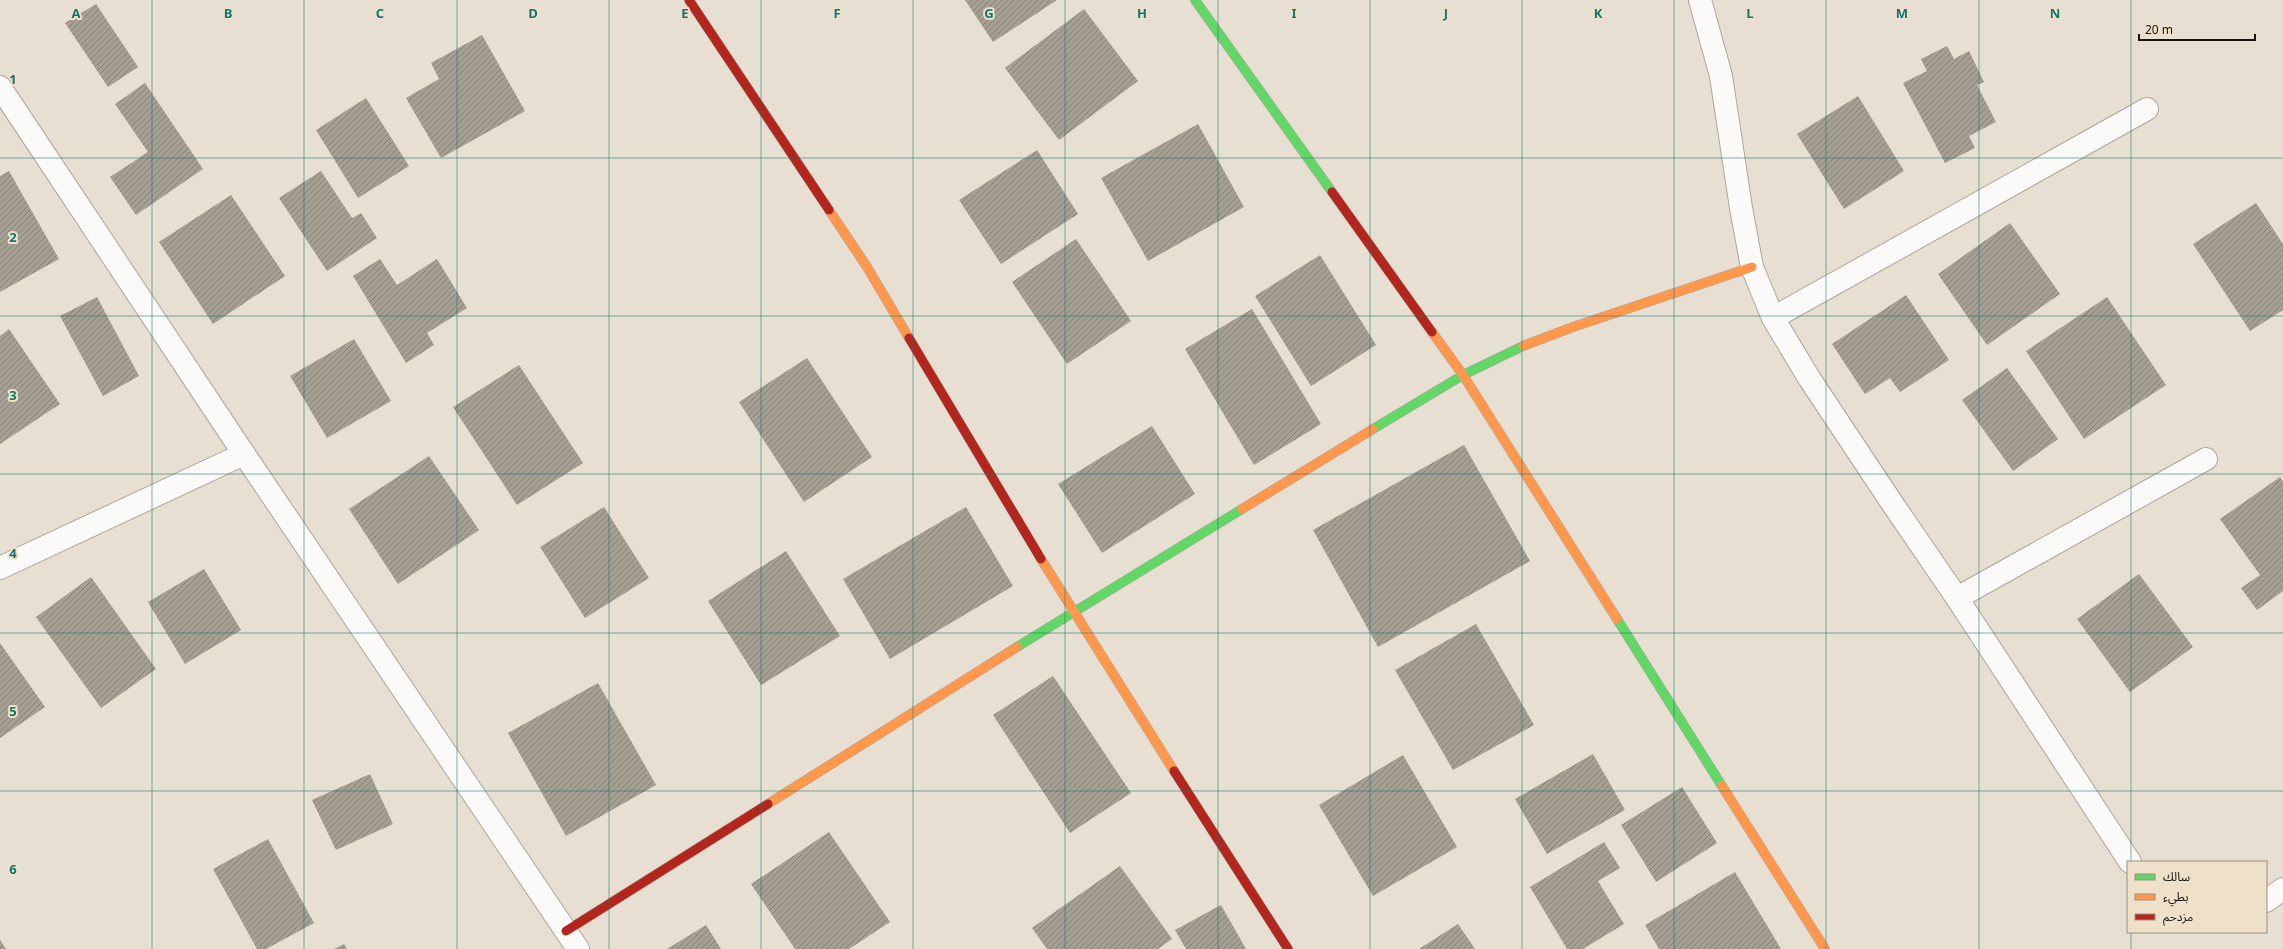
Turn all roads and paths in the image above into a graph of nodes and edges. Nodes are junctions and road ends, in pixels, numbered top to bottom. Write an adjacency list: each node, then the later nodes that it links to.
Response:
1 (689, 0): 13 (street)
2 (1195, 0): 8 (street)
3 (1700, 0): 6 (street)
4 (0, 87): 9 (street)
5 (2147, 110): 7 (street)
6 (1752, 267): 7 (street); 8 (street)
7 (1773, 318): 12 (street)
8 (1463, 374): 13 (street); 20 (street)
9 (244, 454): 11 (street); 17 (street)
10 (2206, 459): 12 (street)
11 (0, 568)
12 (1957, 598): 14 (street)
13 (1073, 612): 17 (street); 19 (street)
14 (2129, 861)
15 (2283, 889): 16 (street)
16 (2267, 900)
17 (566, 931): 18 (street)
18 (578, 949)
19 (1288, 949)
20 (1825, 949)

